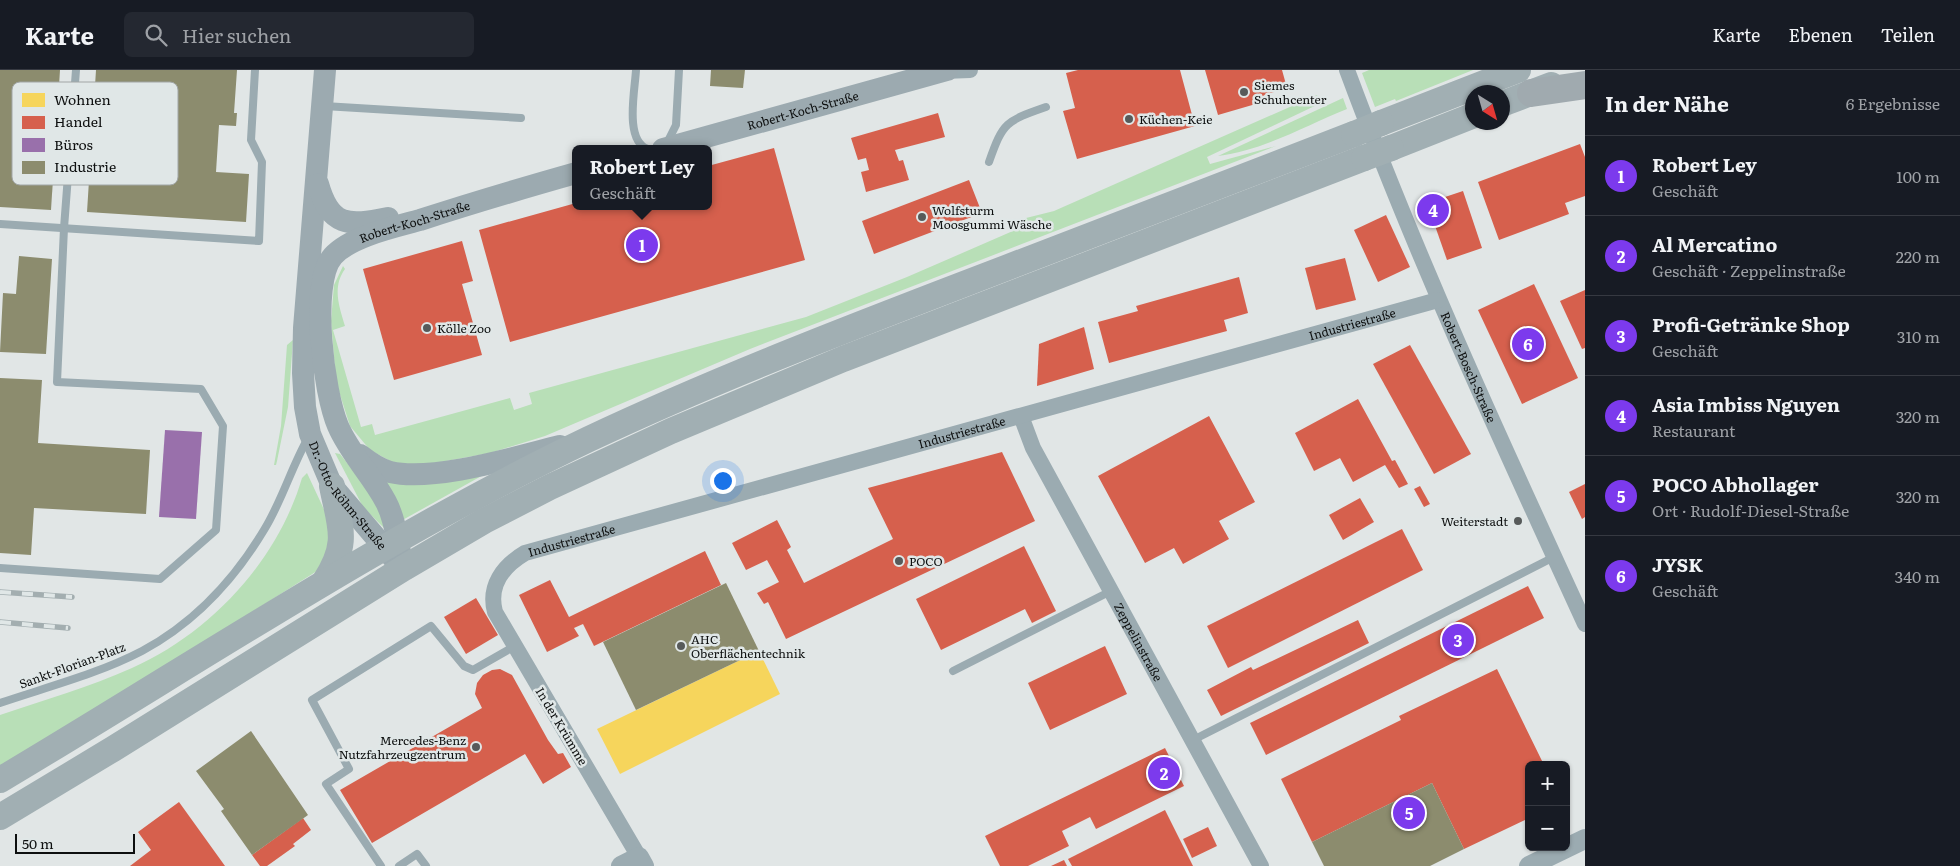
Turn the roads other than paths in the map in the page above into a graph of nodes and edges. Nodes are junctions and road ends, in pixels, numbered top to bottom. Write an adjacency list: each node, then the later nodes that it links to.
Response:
1 (255, 70): 25 (lane)
2 (325, 70): 12 (main road, Dr.-Otto-Röhm-Straße)
3 (636, 70): 16 (lane)
4 (679, 70): 17 (lane)
5 (970, 70): 7 (street, Robert-Koch-Straße)
6 (1347, 70): 27 (street, Robert-Bosch-Straße)
7 (945, 71): 18 (main road, Robert-Koch-Straße)
8 (1585, 73): 9 (main road)
9 (1521, 76): 10 (highway); 11 (main road); 30 (main road, bridge)
10 (1585, 85)
11 (1510, 92)
12 (322, 106): 14 (lane); 21 (main road, Dr.-Otto-Röhm-Straße)
13 (1046, 107): 19 (lane)
14 (521, 118)
15 (1465, 119): 36 (main road, bridge)
16 (641, 145)
17 (664, 145)
18 (676, 145)
19 (989, 162)
20 (572, 174): 23 (main road, Robert-Koch-Straße)
21 (317, 183): 23 (main road); 29 (main road, Dr.-Otto-Röhm-Straße)
22 (67, 185): 25 (lane)
23 (485, 199): 26 (main road, Robert-Koch-Straße)
24 (0, 224): 25 (lane)
25 (64, 228): 35 (lane)
26 (342, 249): 31 (main road, Dr.-Otto-Röhm-Straße)
27 (1438, 300): 28 (street, Industriestraße); 34 (street, Robert-Bosch-Straße)
28 (1021, 416): 38 (street, Industriestraße); 39 (street, Zeppelinstraße)
29 (310, 434): 32 (main road, Dr.-Otto-Röhm-Straße); 44 (lane, Sankt-Florian-Platz)
30 (588, 440): 31 (main road); 33 (main road)
31 (345, 441): 33 (main road, Dr.-Otto-Röhm-Straße)
32 (332, 486): 33 (main road, Dr.-Otto-Röhm-Straße); 37 (main road)
33 (390, 543): 36 (main road, Dr.-Otto-Röhm-Straße); 37 (main road)
34 (1554, 557): 40 (street, Robert-Bosch-Straße); 45 (lane)
35 (0, 568)
36 (404, 568): 47 (main road)
37 (325, 581): 46 (main road)
38 (496, 583): 42 (street, In der Krümme)
39 (1111, 591): 43 (lane); 45 (street, Zeppelinstraße)
40 (1582, 608): 41 (street, Robert-Bosch-Straße)
41 (1585, 624)
42 (515, 646): 49 (street, In der Krümme); 50 (lane)
43 (953, 671)
44 (0, 703)
45 (1193, 740): 54 (street, Zeppelinstraße)
46 (0, 780)
47 (0, 817)
48 (1585, 839): 55 (street)
49 (642, 861): 53 (street)
50 (381, 866)
51 (399, 866): 52 (lane)
52 (426, 866)
53 (621, 866)
54 (1261, 866)
55 (1529, 866)

